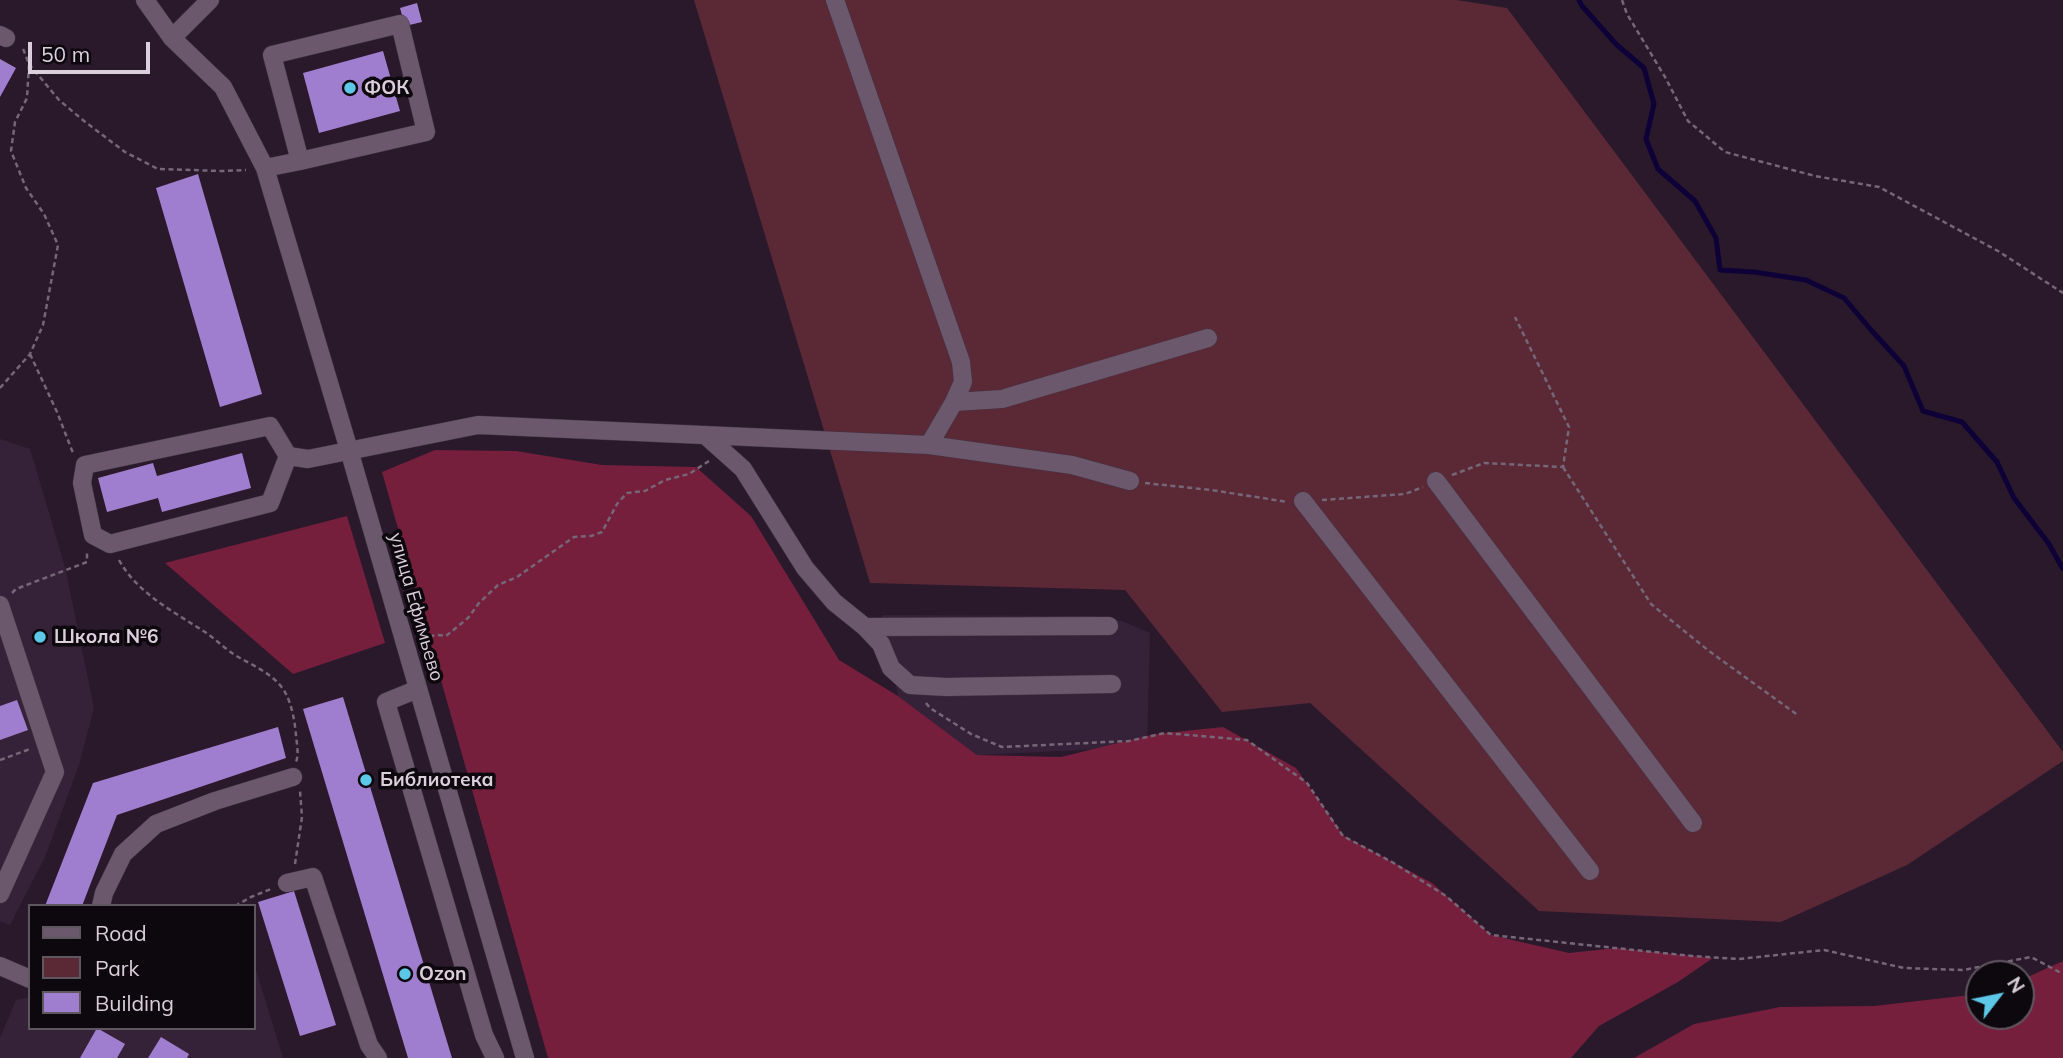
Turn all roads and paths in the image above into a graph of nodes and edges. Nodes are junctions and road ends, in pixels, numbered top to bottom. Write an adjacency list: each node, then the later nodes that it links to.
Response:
1 (145, 0): 5 (street, улица Ефимьево)
2 (210, 0): 5 (street)
3 (835, 0): 15 (street)
4 (1622, 0): 10 (path)
5 (172, 38): 9 (street, улица Ефимьево)
6 (9, 40): 7 (path)
7 (29, 64): 9 (path); 13 (path)
8 (300, 161): 8 (street); 9 (street)
9 (265, 168): 19 (street, улица Ефимьево)
10 (2063, 293)
11 (1515, 317): 22 (path)
12 (1208, 338): 15 (street)
13 (30, 354): 14 (path); 21 (path)
14 (0, 388)
15 (954, 402): 17 (street)
16 (705, 435): 17 (street); 18 (street); 19 (street)
17 (929, 444): 23 (street)
18 (721, 448): 30 (street); 31 (path)
19 (349, 450): 20 (street); 31 (street, улица Ефимьево)
20 (288, 456): 21 (street); 26 (street)
21 (85, 465): 26 (street)
22 (1563, 467): 24 (path); 35 (path)
23 (1130, 481): 25 (path)
24 (1436, 481): 25 (path); 39 (street)
25 (1303, 501): 40 (street)
26 (110, 544): 38 (path)
27 (87, 549): 28 (path)
28 (0, 605): 36 (street)
29 (1109, 626): 30 (street)
30 (865, 627): 33 (street)
31 (404, 639): 34 (street, улица Ефимьево)
32 (1112, 684): 33 (street)
33 (911, 685): 46 (path)
34 (418, 689): 49 (street); 50 (street, улица Ефимьево)
35 (1799, 716)
36 (45, 743): 37 (path); 42 (street)
37 (0, 760)
38 (292, 777): 41 (path); 43 (street)
39 (1693, 823)
40 (1590, 871)
41 (287, 884): 44 (path); 48 (street)
42 (0, 894)
43 (101, 904)
44 (239, 904)
45 (2, 973): 47 (street)
46 (2063, 974)
47 (28, 979)
48 (378, 1058)
49 (495, 1058)
50 (525, 1058)

